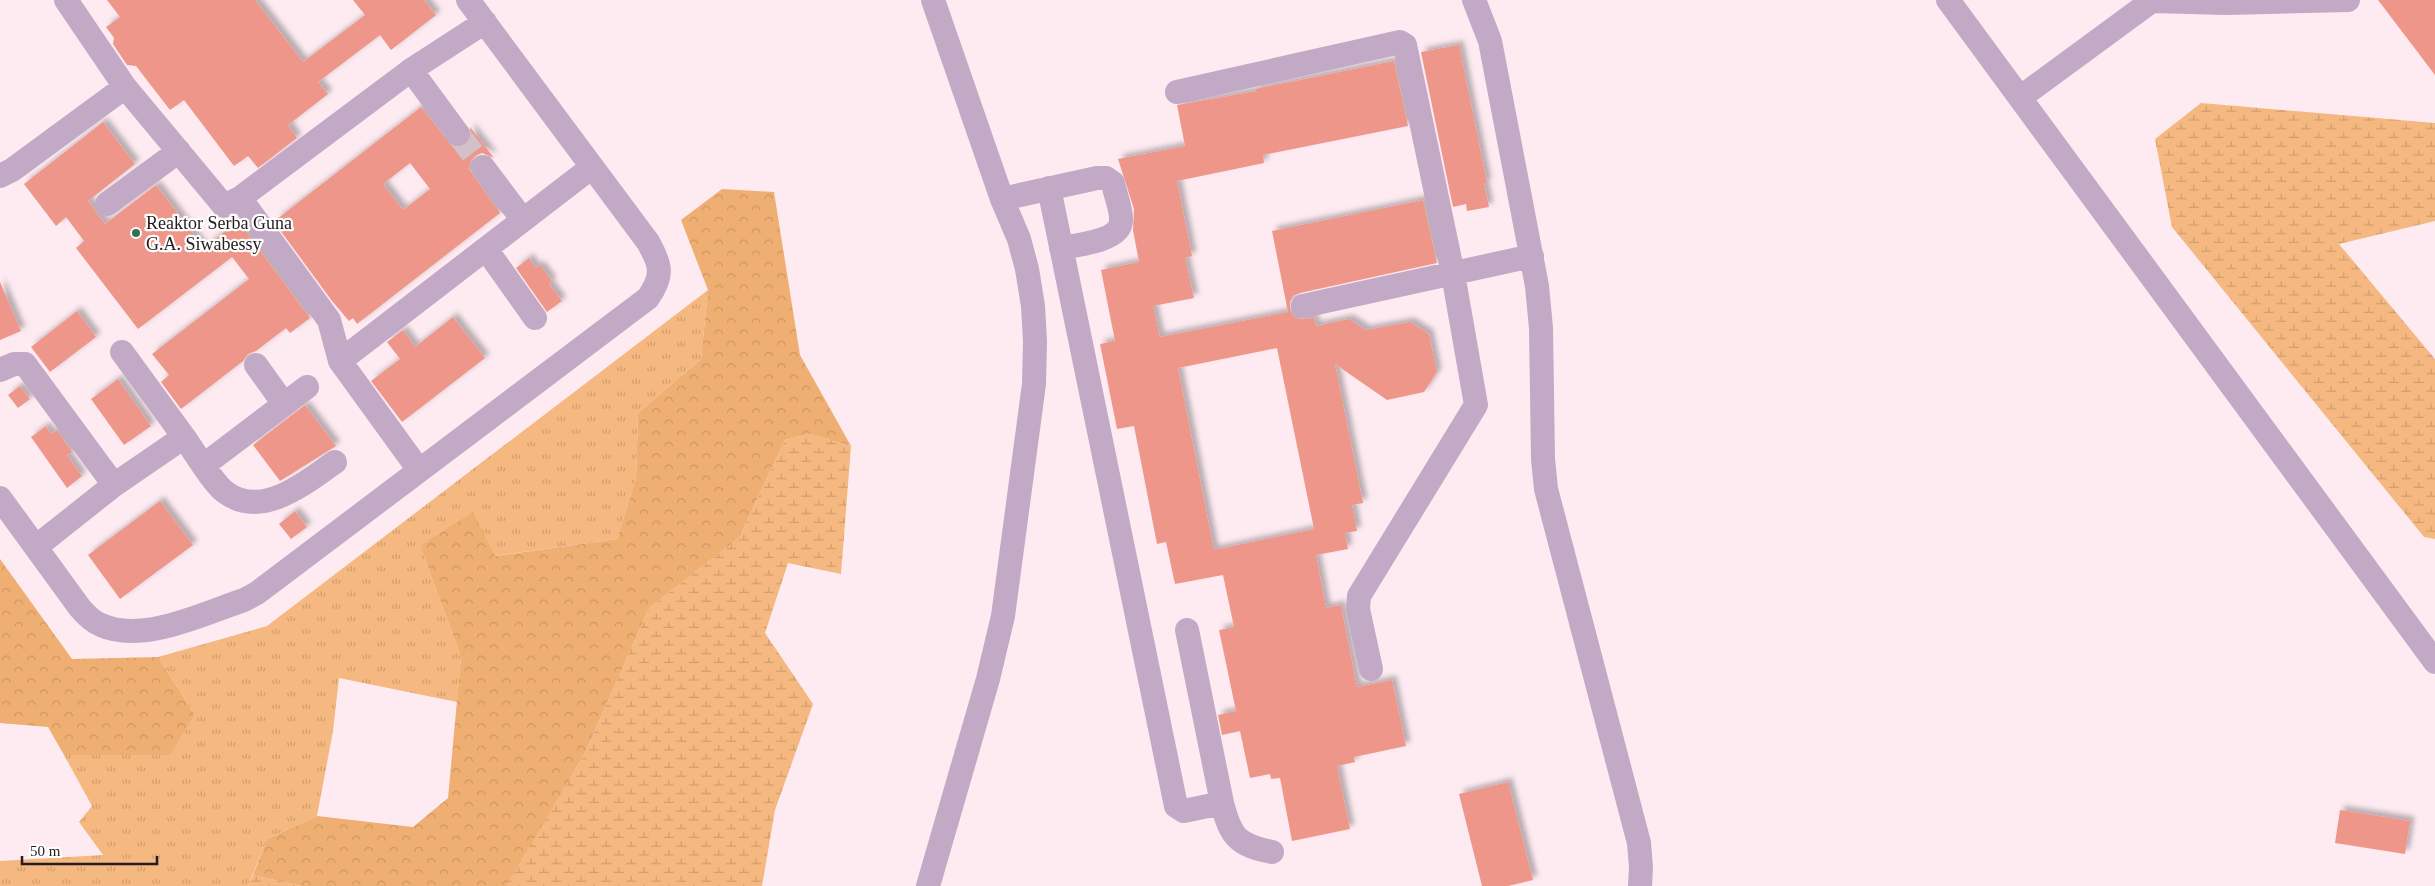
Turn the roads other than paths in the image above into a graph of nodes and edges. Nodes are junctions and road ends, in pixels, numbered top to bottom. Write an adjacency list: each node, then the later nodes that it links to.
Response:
1 (66, 0): 11 (lane)
2 (468, 0): 9 (lane)
3 (1474, 0): 26 (lane)
4 (1948, 0): 13 (lane)
5 (2153, 0): 8 (lane); 13 (lane)
6 (2347, 0): 8 (lane)
7 (938, 2): 21 (lane)
8 (2225, 2)
9 (485, 22): 10 (lane); 17 (lane)
10 (411, 70): 14 (lane); 20 (lane)
11 (125, 87): 15 (lane); 18 (lane)
12 (1177, 92): 27 (lane)
13 (2021, 97): 44 (lane)
14 (458, 134)
15 (179, 151): 20 (lane); 22 (lane)
16 (483, 167): 23 (lane)
17 (592, 167): 23 (lane); 39 (lane)
18 (0, 176)
19 (1049, 188): 21 (lane); 25 (lane); 25 (lane)
20 (240, 198): 31 (lane)
21 (1002, 199): 48 (lane)
22 (106, 204)
23 (523, 220): 24 (lane)
24 (486, 248): 29 (lane); 31 (lane)
25 (1061, 248): 46 (lane)
26 (1532, 256): 27 (lane); 49 (lane)
27 (1453, 274): 28 (lane); 45 (lane)
28 (1303, 306)
29 (534, 318)
30 (122, 352): 36 (lane)
31 (340, 361): 39 (lane)
32 (256, 365): 35 (lane)
33 (0, 370): 40 (lane)
34 (307, 387): 35 (lane)
35 (284, 404): 38 (lane)
36 (184, 437): 38 (lane); 40 (lane)
37 (335, 462): 38 (lane)
38 (204, 465)
39 (419, 470): 42 (lane)
40 (114, 485): 42 (lane)
41 (0, 498): 42 (lane)
42 (37, 546)
43 (1187, 630): 46 (lane)
44 (2435, 662)
45 (1371, 669)
46 (1222, 803): 47 (lane)
47 (1272, 852)
48 (928, 886)
49 (1640, 886)

